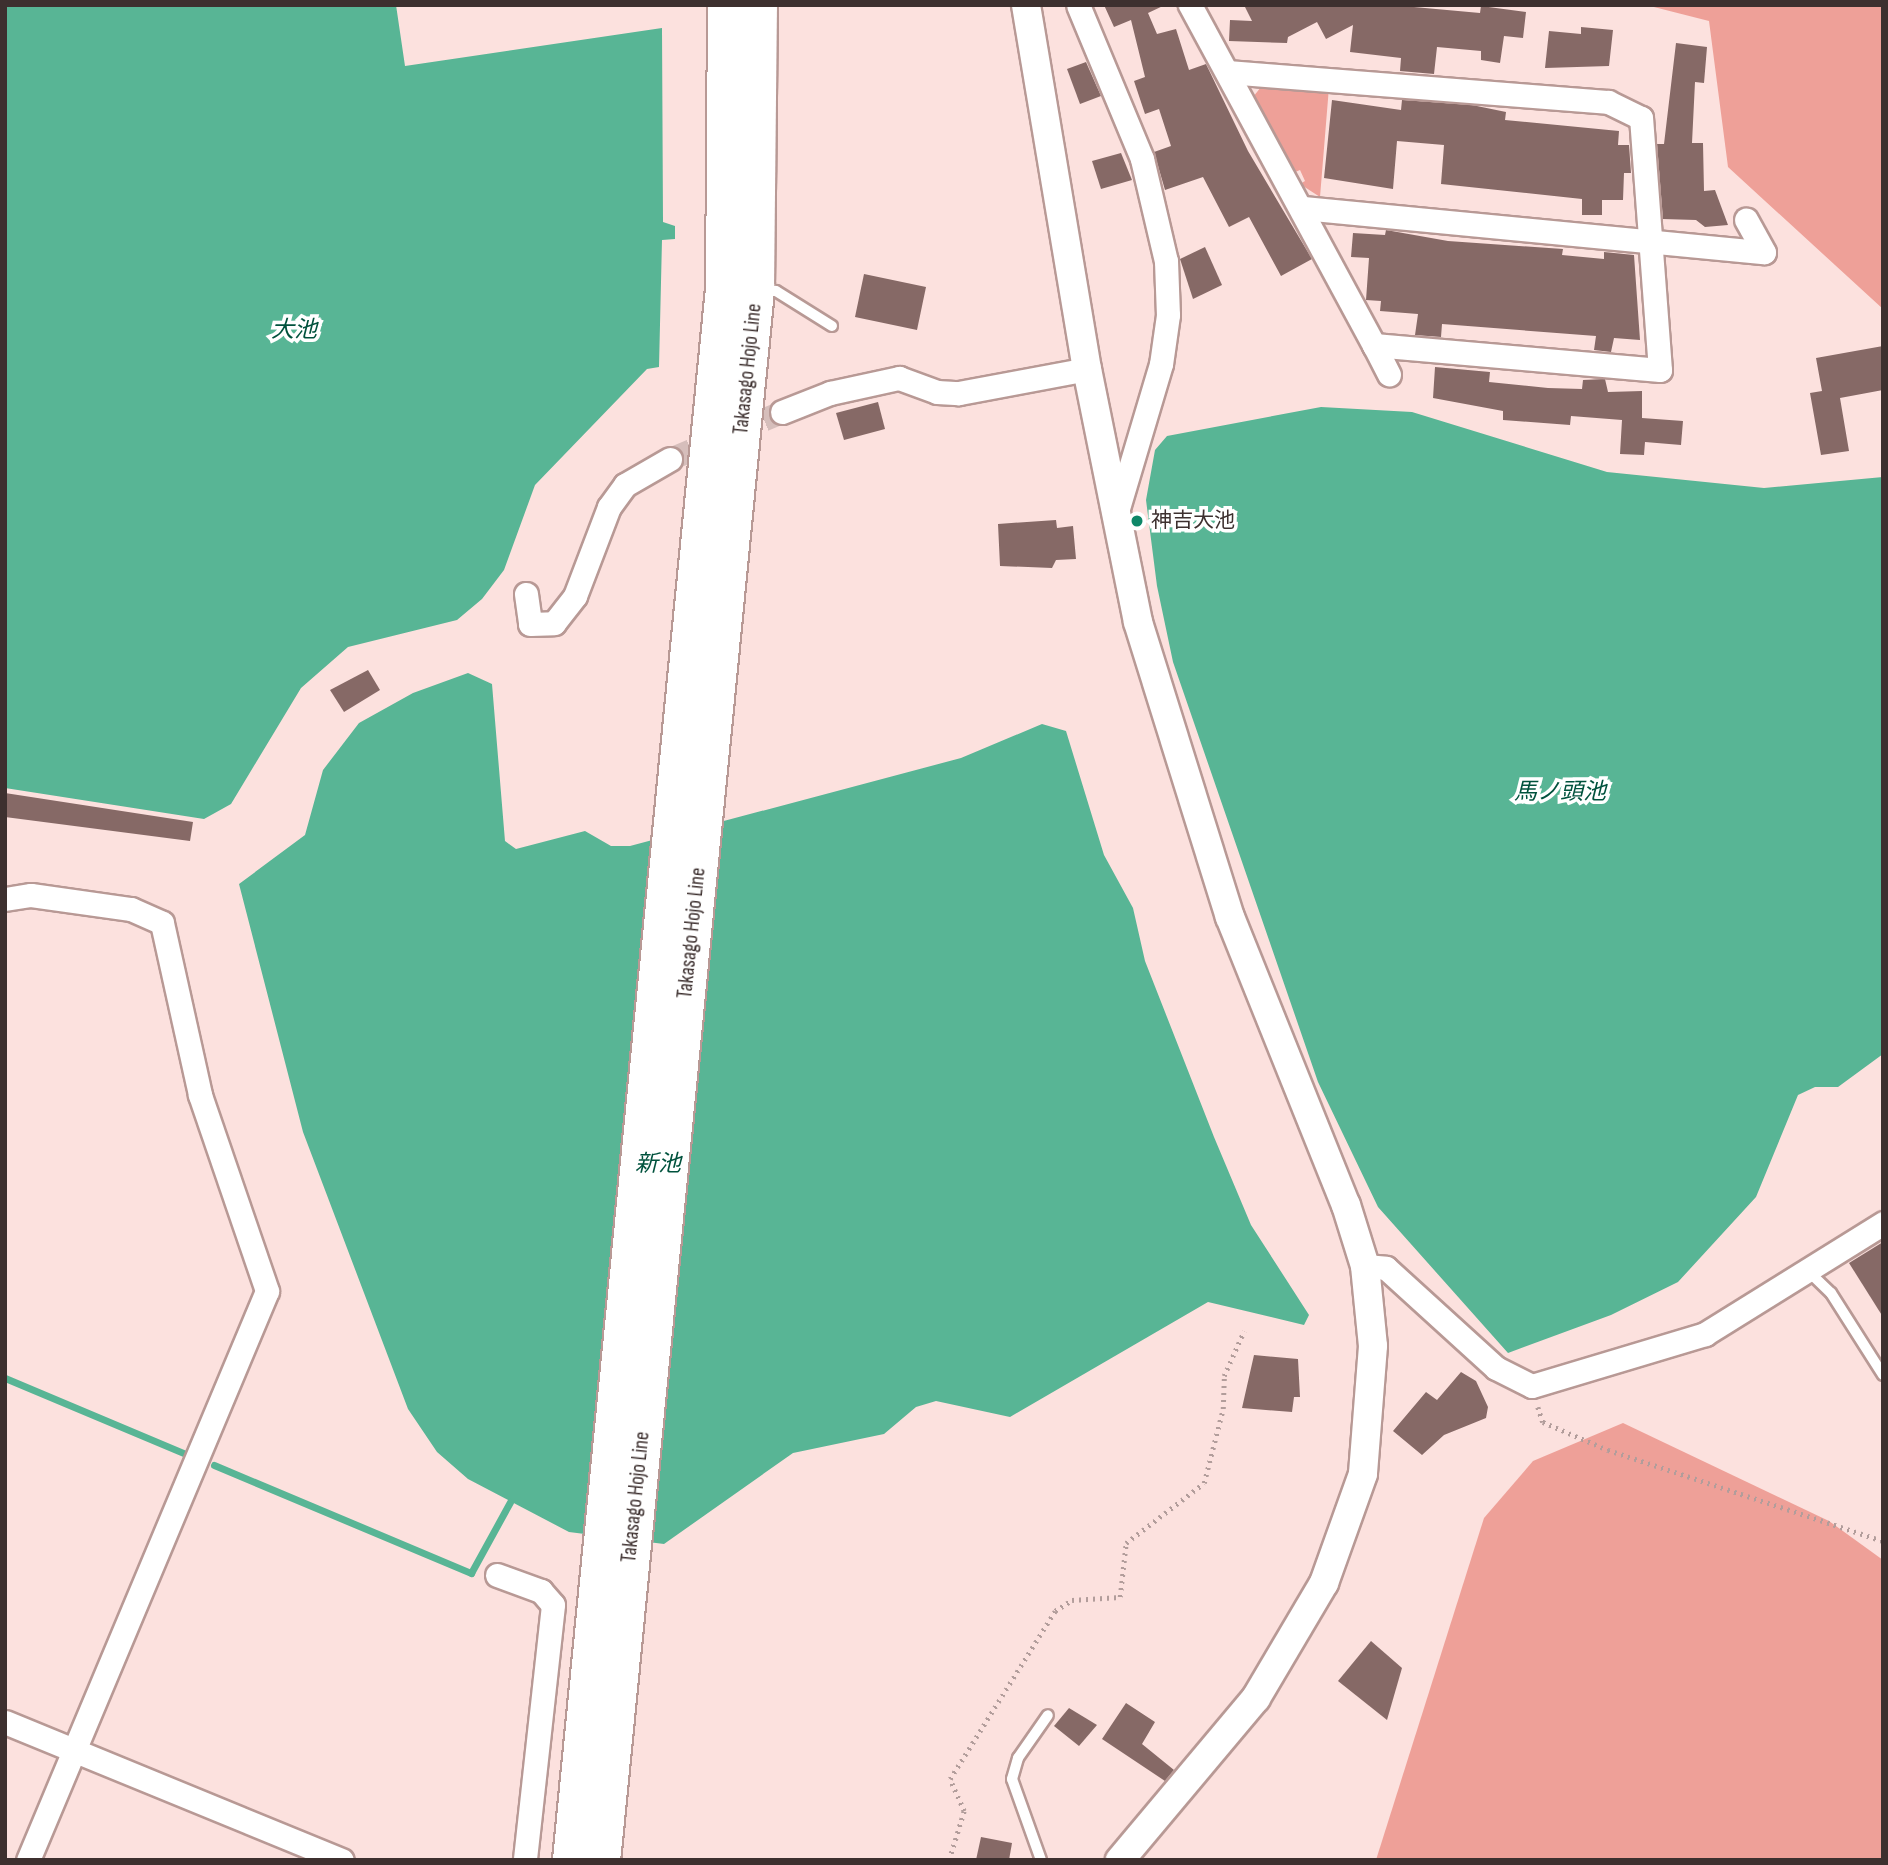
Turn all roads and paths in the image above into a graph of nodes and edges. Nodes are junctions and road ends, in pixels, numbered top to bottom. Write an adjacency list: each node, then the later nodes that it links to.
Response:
1 (725, 5): 19 (main road, Takasago Hojo Line)
2 (760, 5): 10 (main road, Takasago Hojo Line)
3 (1026, 5): 13 (street)
4 (1078, 5): 17 (street)
5 (1190, 5): 6 (street)
6 (1229, 72): 7 (street); 9 (street)
7 (1303, 208): 9 (street); 12 (street)
8 (1746, 220): 9 (street)
9 (1651, 241): 12 (street)
10 (756, 288): 11 (lane); 19 (main road, Takasago Hojo Line)
11 (832, 326)
12 (1374, 345): 14 (street)
13 (1087, 369): 15 (street); 17 (street)
14 (1389, 374)
15 (782, 412)
16 (670, 459): 18 (street)
17 (1115, 518): 22 (street)
18 (526, 594)
19 (690, 789): 28 (main road, Takasago Hojo Line)
20 (5, 899): 32 (street)
21 (1883, 1223): 23 (street)
22 (1365, 1266): 26 (street); 40 (street)
23 (1808, 1270): 25 (lane); 26 (street)
24 (1244, 1332): 38 (path)
25 (1883, 1375)
26 (1532, 1386): 27 (path)
27 (1883, 1542)
28 (613, 1570): 36 (main road, Takasago Hojo Line); 37 (main road, Takasago Hojo Line)
29 (497, 1575): 35 (street)
30 (1048, 1715): 39 (lane)
31 (5, 1722): 32 (street)
32 (73, 1751): 33 (street); 34 (street)
33 (28, 1860)
34 (342, 1860)
35 (525, 1860)
36 (570, 1860)
37 (601, 1860)
38 (949, 1860)
39 (1041, 1860)
40 (1120, 1860)

